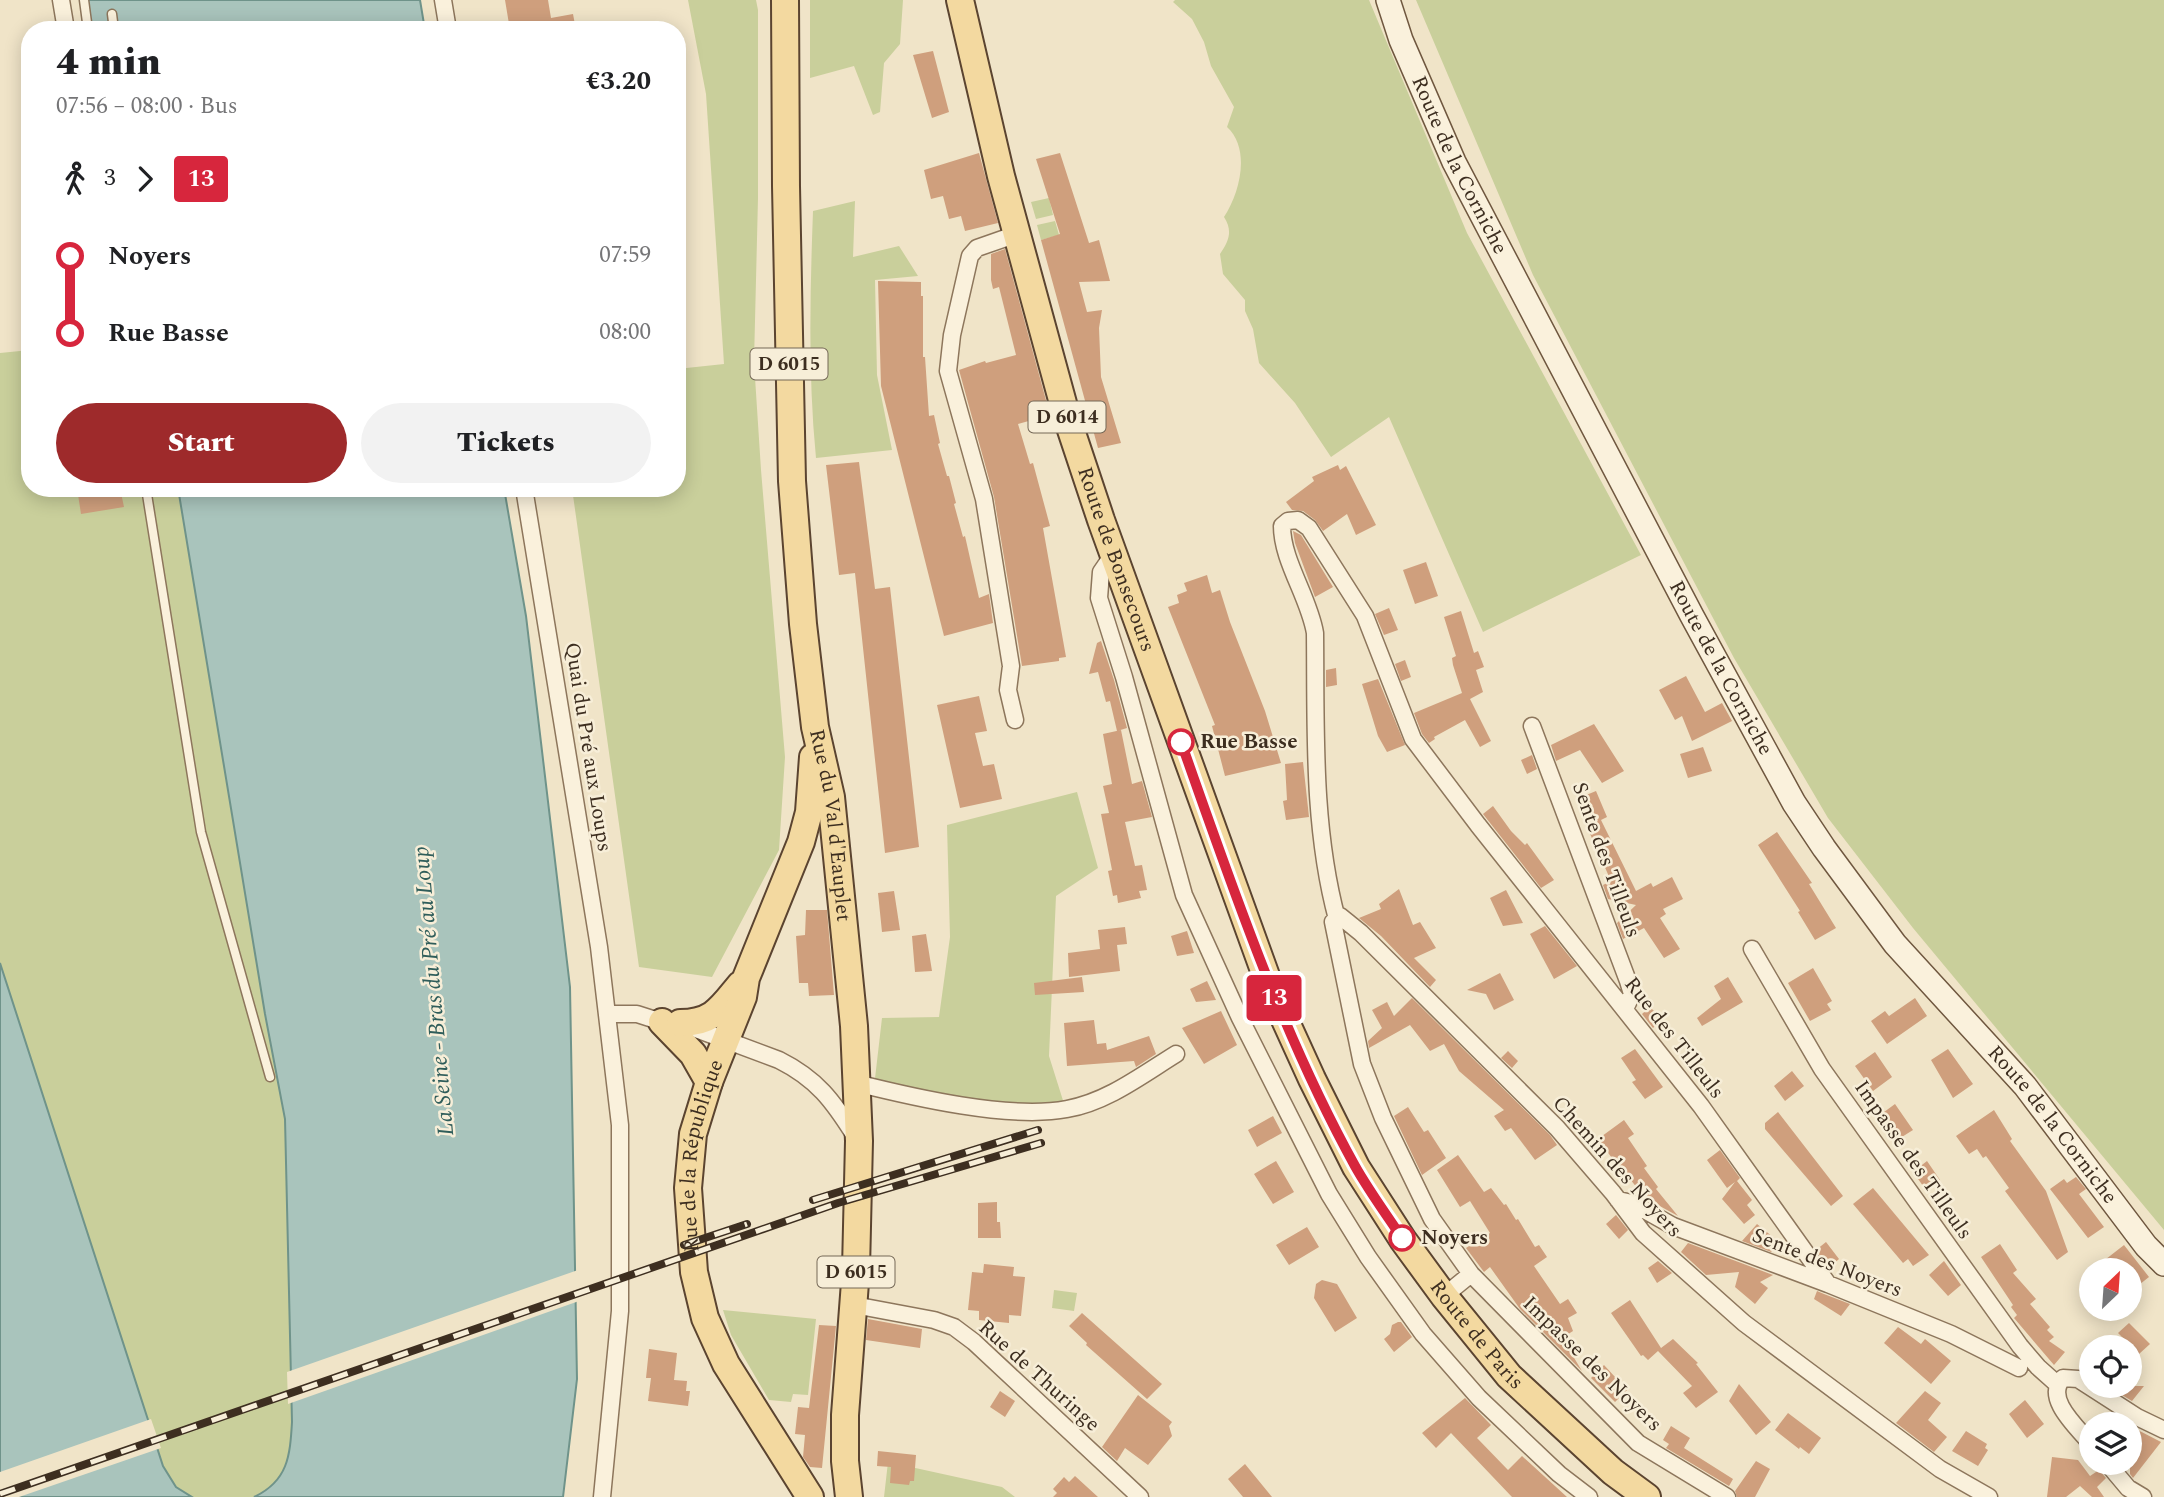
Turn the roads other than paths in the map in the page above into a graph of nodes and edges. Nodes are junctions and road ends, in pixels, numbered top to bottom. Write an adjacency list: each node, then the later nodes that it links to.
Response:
1 (61, 0): 8 (street)
2 (84, 0): 9 (lane)
3 (443, 0): 11 (street)
4 (785, 0): 18 (main road, D 6015)
5 (960, 0): 12 (main road, Route de Bonsecours / D 6014)
6 (1388, 0): 33 (street, Route de la Corniche)
7 (112, 14): 10 (lane)
8 (64, 21)
9 (87, 21)
10 (113, 21)
11 (446, 21)
12 (1017, 234): 15 (main road, Route de Bonsecours / D 6014); 16 (street)
13 (147, 497): 28 (lane)
14 (525, 497): 24 (street, Quai du Pré aux Loups)
15 (1114, 553): 22 (main road, Route de Bonsecours / D 6014); 47 (street)
16 (1015, 720)
17 (1532, 726): 23 (street, Sente des Tilleuls)
18 (815, 727): 21 (main road, Rue du Val d'Eauplet / D 6015); 30 (main road, Rue du Val d'Eauplet / D 6015)
19 (1336, 919): 23 (street, Rue des Tilleuls); 32 (street, Chemin des Noyers); 34 (street)
20 (1752, 949): 38 (street, Impasse des Tilleuls)
21 (746, 978): 25 (main road); 26 (main road, Rue du Val d'Eauplet / D 6015)
22 (1270, 987): 36 (main road, Route de Paris / D 6014)
23 (1625, 1009): 35 (street, Rue des Tilleuls)
24 (608, 1014): 25 (street); 44 (street, Quai du Pré aux Loups)
25 (671, 1023): 26 (street); 29 (main road)
26 (725, 1039): 29 (main road, Rue de la République / D 6015); 31 (street)
27 (1176, 1054): 30 (street)
28 (270, 1077)
29 (709, 1082): 43 (main road, Rue de la République / D 6015)
30 (856, 1083): 31 (main road, D 6015)
31 (859, 1141): 37 (main road, D 6015)
32 (1618, 1200): 35 (street, Sente des Noyers); 50 (street, Chemin des Noyers)
33 (2164, 1264)
34 (1471, 1274): 36 (street); 49 (street, Impasse des Noyers)
35 (1828, 1284): 38 (street, Sente des Noyers)
36 (1444, 1296): 48 (main road, Route de Paris / D 6014)
37 (854, 1305): 41 (main road, D 6015); 46 (street, Rue de Thuringe)
38 (2056, 1387): 39 (street); 40 (street)
39 (2079, 1429)
40 (2164, 1430)
41 (845, 1461): 43 (main road); 45 (main road, D 6015)
42 (2117, 1475): 51 (street)
43 (805, 1490)
44 (602, 1497)
45 (849, 1497)
46 (1140, 1497)
47 (1589, 1497)
48 (1647, 1497)
49 (1727, 1497)
50 (1989, 1497)
51 (2143, 1497)

